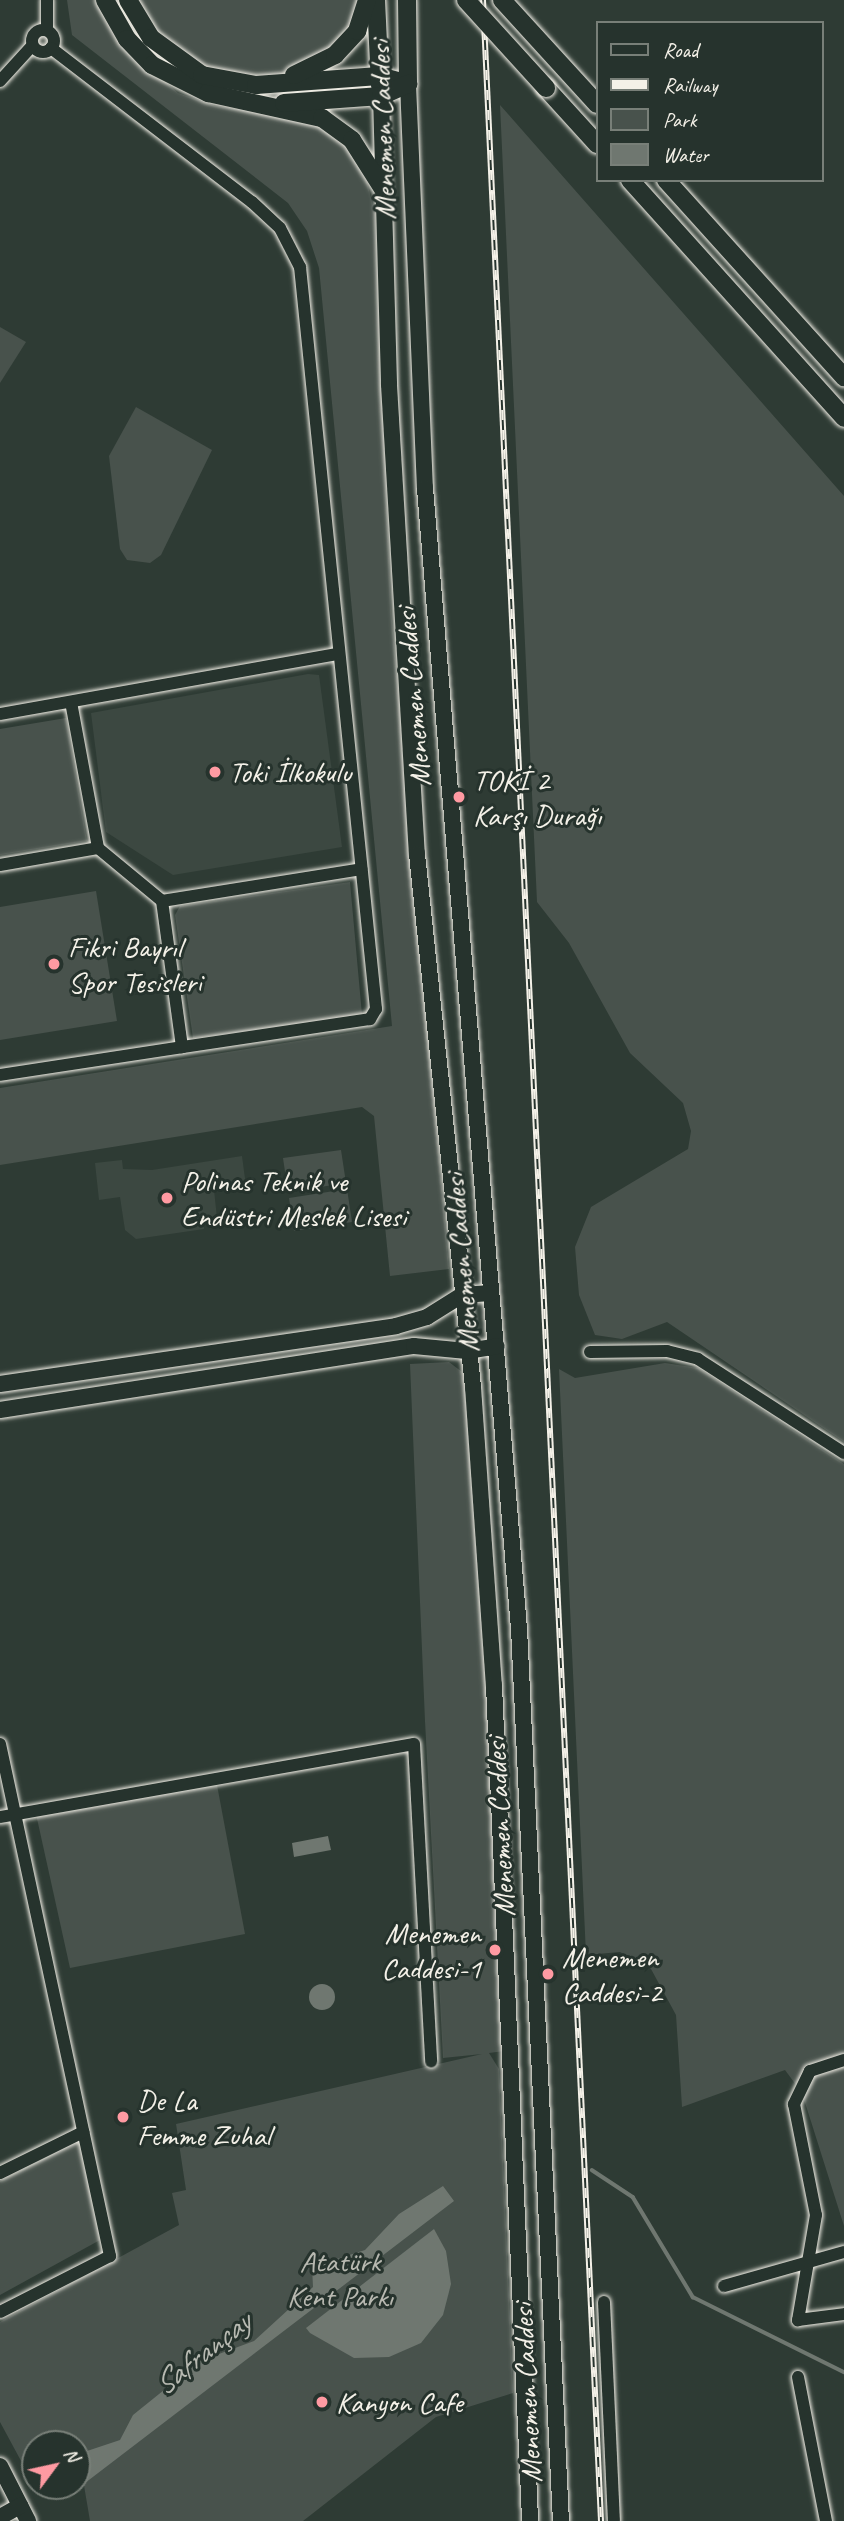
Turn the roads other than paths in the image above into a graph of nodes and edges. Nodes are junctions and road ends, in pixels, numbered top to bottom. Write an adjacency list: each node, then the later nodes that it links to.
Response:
1 (47, 0): 9 (street)
2 (105, 0): 18 (highway)
3 (128, 0): 14 (highway)
4 (367, 0): 14 (highway)
5 (376, 0): 12 (highway, Menemen Caddesi)
6 (407, 0): 15 (highway, Menemen Caddesi)
7 (466, 0): 19 (highway, bridge)
8 (502, 0): 17 (highway)
9 (47, 30): 10 (street); 11 (street)
10 (32, 46): 11 (street); 13 (street)
11 (51, 48): 25 (street)
12 (379, 76): 14 (highway); 15 (highway); 16 (highway, Menemen Caddesi)
13 (0, 81)
14 (281, 81)
15 (408, 84): 16 (highway); 34 (main road, Menemen Caddesi)
16 (381, 96): 18 (highway); 22 (main road, Menemen Caddesi)
17 (596, 103)
18 (274, 105): 22 (highway)
19 (596, 143)
20 (632, 182): 24 (highway)
21 (668, 182): 23 (highway)
22 (383, 190): 35 (main road, Menemen Caddesi)
23 (844, 377)
24 (844, 418)
25 (337, 654): 26 (street); 30 (street)
26 (71, 702): 27 (street); 28 (street)
27 (0, 714)
28 (99, 848): 29 (street); 31 (street)
29 (0, 865)
30 (361, 869): 31 (street); 32 (street)
31 (162, 901): 32 (street)
32 (182, 1047): 33 (street)
33 (0, 1074)
34 (491, 1293): 35 (main road); 36 (main road, Menemen Caddesi)
35 (462, 1295): 37 (main road, Menemen Caddesi); 39 (main road)
36 (497, 1346): 37 (main road); 60 (main road, Menemen Caddesi)
37 (467, 1351): 40 (main road); 59 (main road, Menemen Caddesi)
38 (590, 1352): 41 (street)
39 (0, 1384)
40 (0, 1410)
41 (844, 1453)
42 (0, 1744): 43 (street)
43 (5, 1816): 45 (street); 46 (street)
44 (844, 2060): 49 (street)
45 (431, 2062)
46 (83, 2132): 47 (street); 52 (street)
47 (0, 2173)
48 (844, 2252): 49 (street)
49 (809, 2258): 50 (street); 53 (street)
50 (724, 2286)
51 (604, 2302): 61 (street)
52 (0, 2312)
53 (844, 2314)
54 (797, 2376): 62 (street)
55 (0, 2466): 56 (main road)
56 (20, 2506): 57 (main road); 58 (main road)
57 (2, 2516)
58 (28, 2521)
59 (530, 2521)
60 (561, 2521)
61 (614, 2521)
62 (826, 2521)

